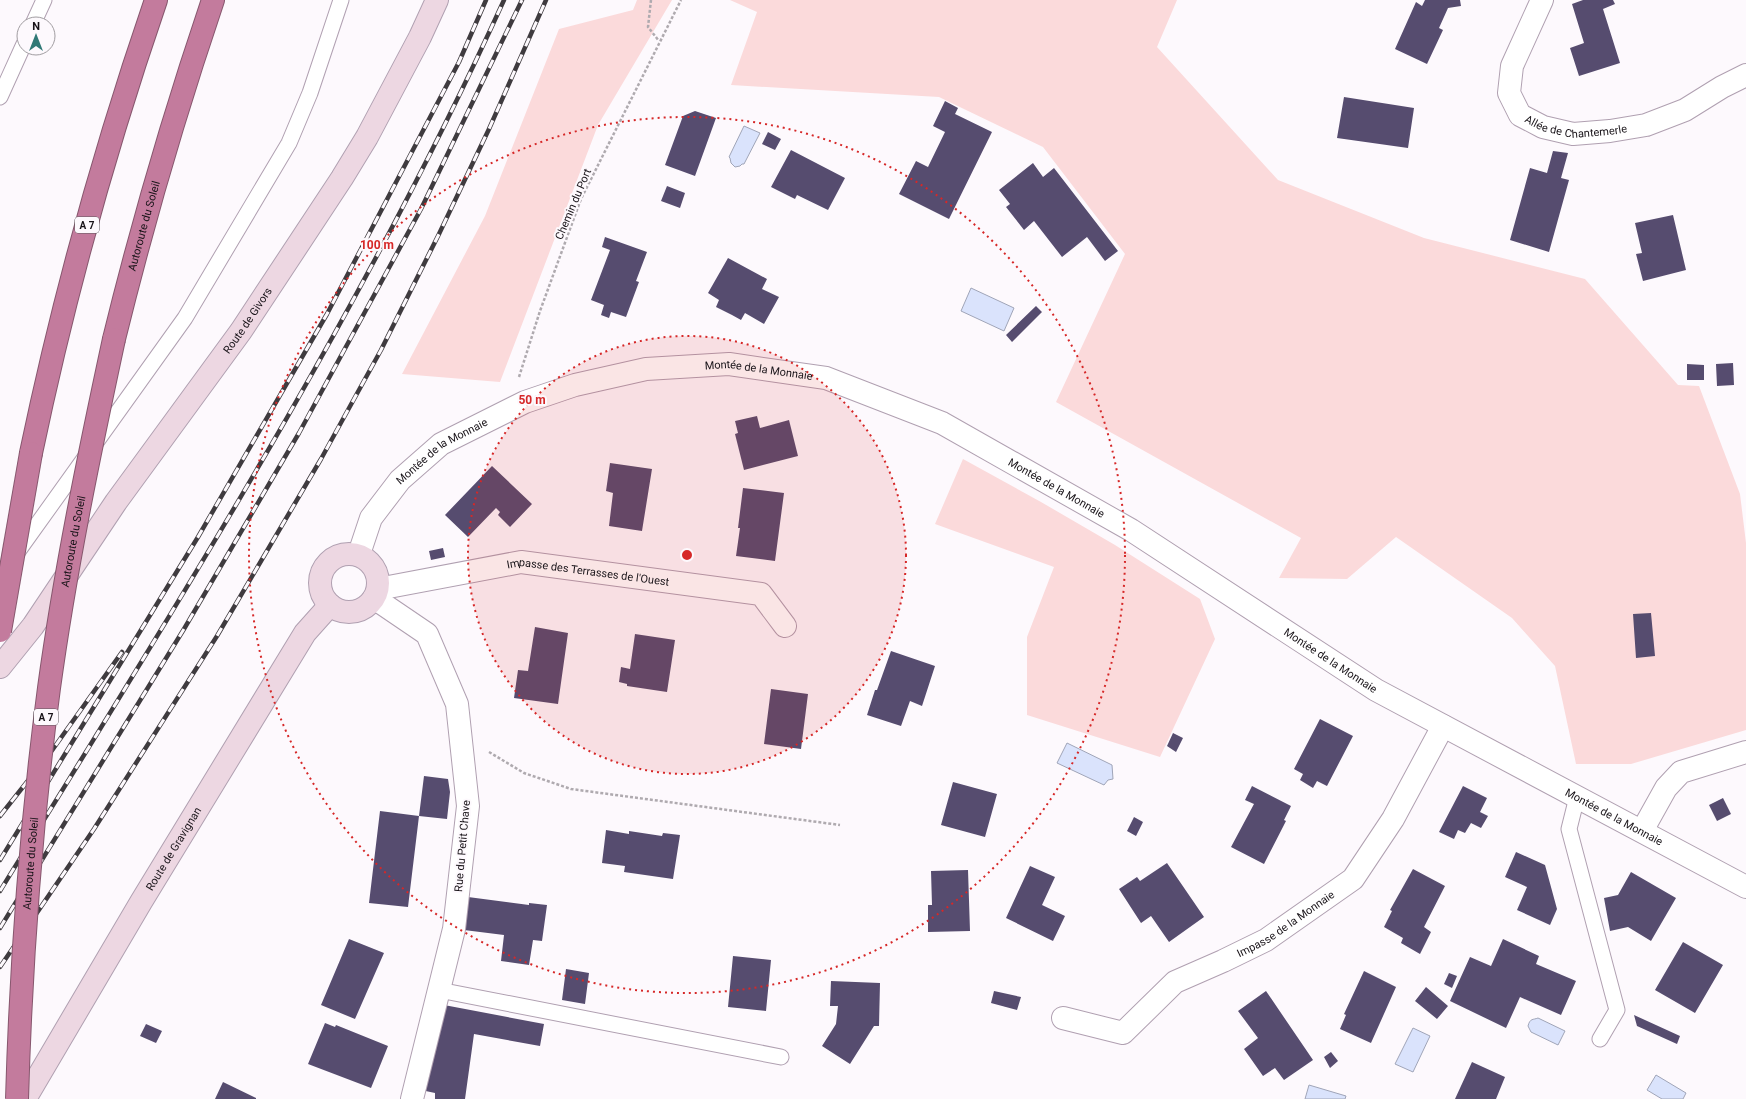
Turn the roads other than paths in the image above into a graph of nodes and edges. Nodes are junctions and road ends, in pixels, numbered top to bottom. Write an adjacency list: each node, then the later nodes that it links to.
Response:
1 (44, 0): 7 (lane)
2 (156, 0): 17 (highway, A 7, bridge)
3 (213, 0): 29 (highway, Autoroute du Soleil / A 7, bridge)
4 (341, 0): 12 (lane)
5 (437, 0): 15 (main road, Route de Givors)
6 (1542, 0): 9 (street, Allée de Chantemerle)
7 (37, 16)
8 (19, 56): 10 (lane)
9 (1746, 75)
10 (0, 97)
11 (359, 554): 13 (main road); 14 (main road); 20 (street, Montée de la Monnaie)
12 (0, 576)
13 (376, 594): 14 (main road); 16 (street, Impasse des Terrasses de l'Ouest); 25 (street, Rue du Petit Chave)
14 (330, 605): 30 (main road, Route de Gravignan)
15 (33, 626): 18 (main road, Route de Givors); 19 (main road, Route de Givors)
16 (784, 626)
17 (0, 631)
18 (0, 657)
19 (0, 667)
20 (1443, 726): 22 (street, Montée de la Monnaie); 26 (street, Impasse de la Monnaie)
21 (1746, 752): 23 (street)
22 (1577, 796): 23 (street, Montée de la Monnaie); 27 (lane)
23 (1642, 831): 24 (street, Montée de la Monnaie)
24 (1746, 887)
25 (438, 990): 28 (lane); 31 (street, Rue du Petit Chave)
26 (1063, 1018)
27 (1600, 1039)
28 (781, 1057)
29 (17, 1099)
30 (25, 1099)
31 (412, 1099)

